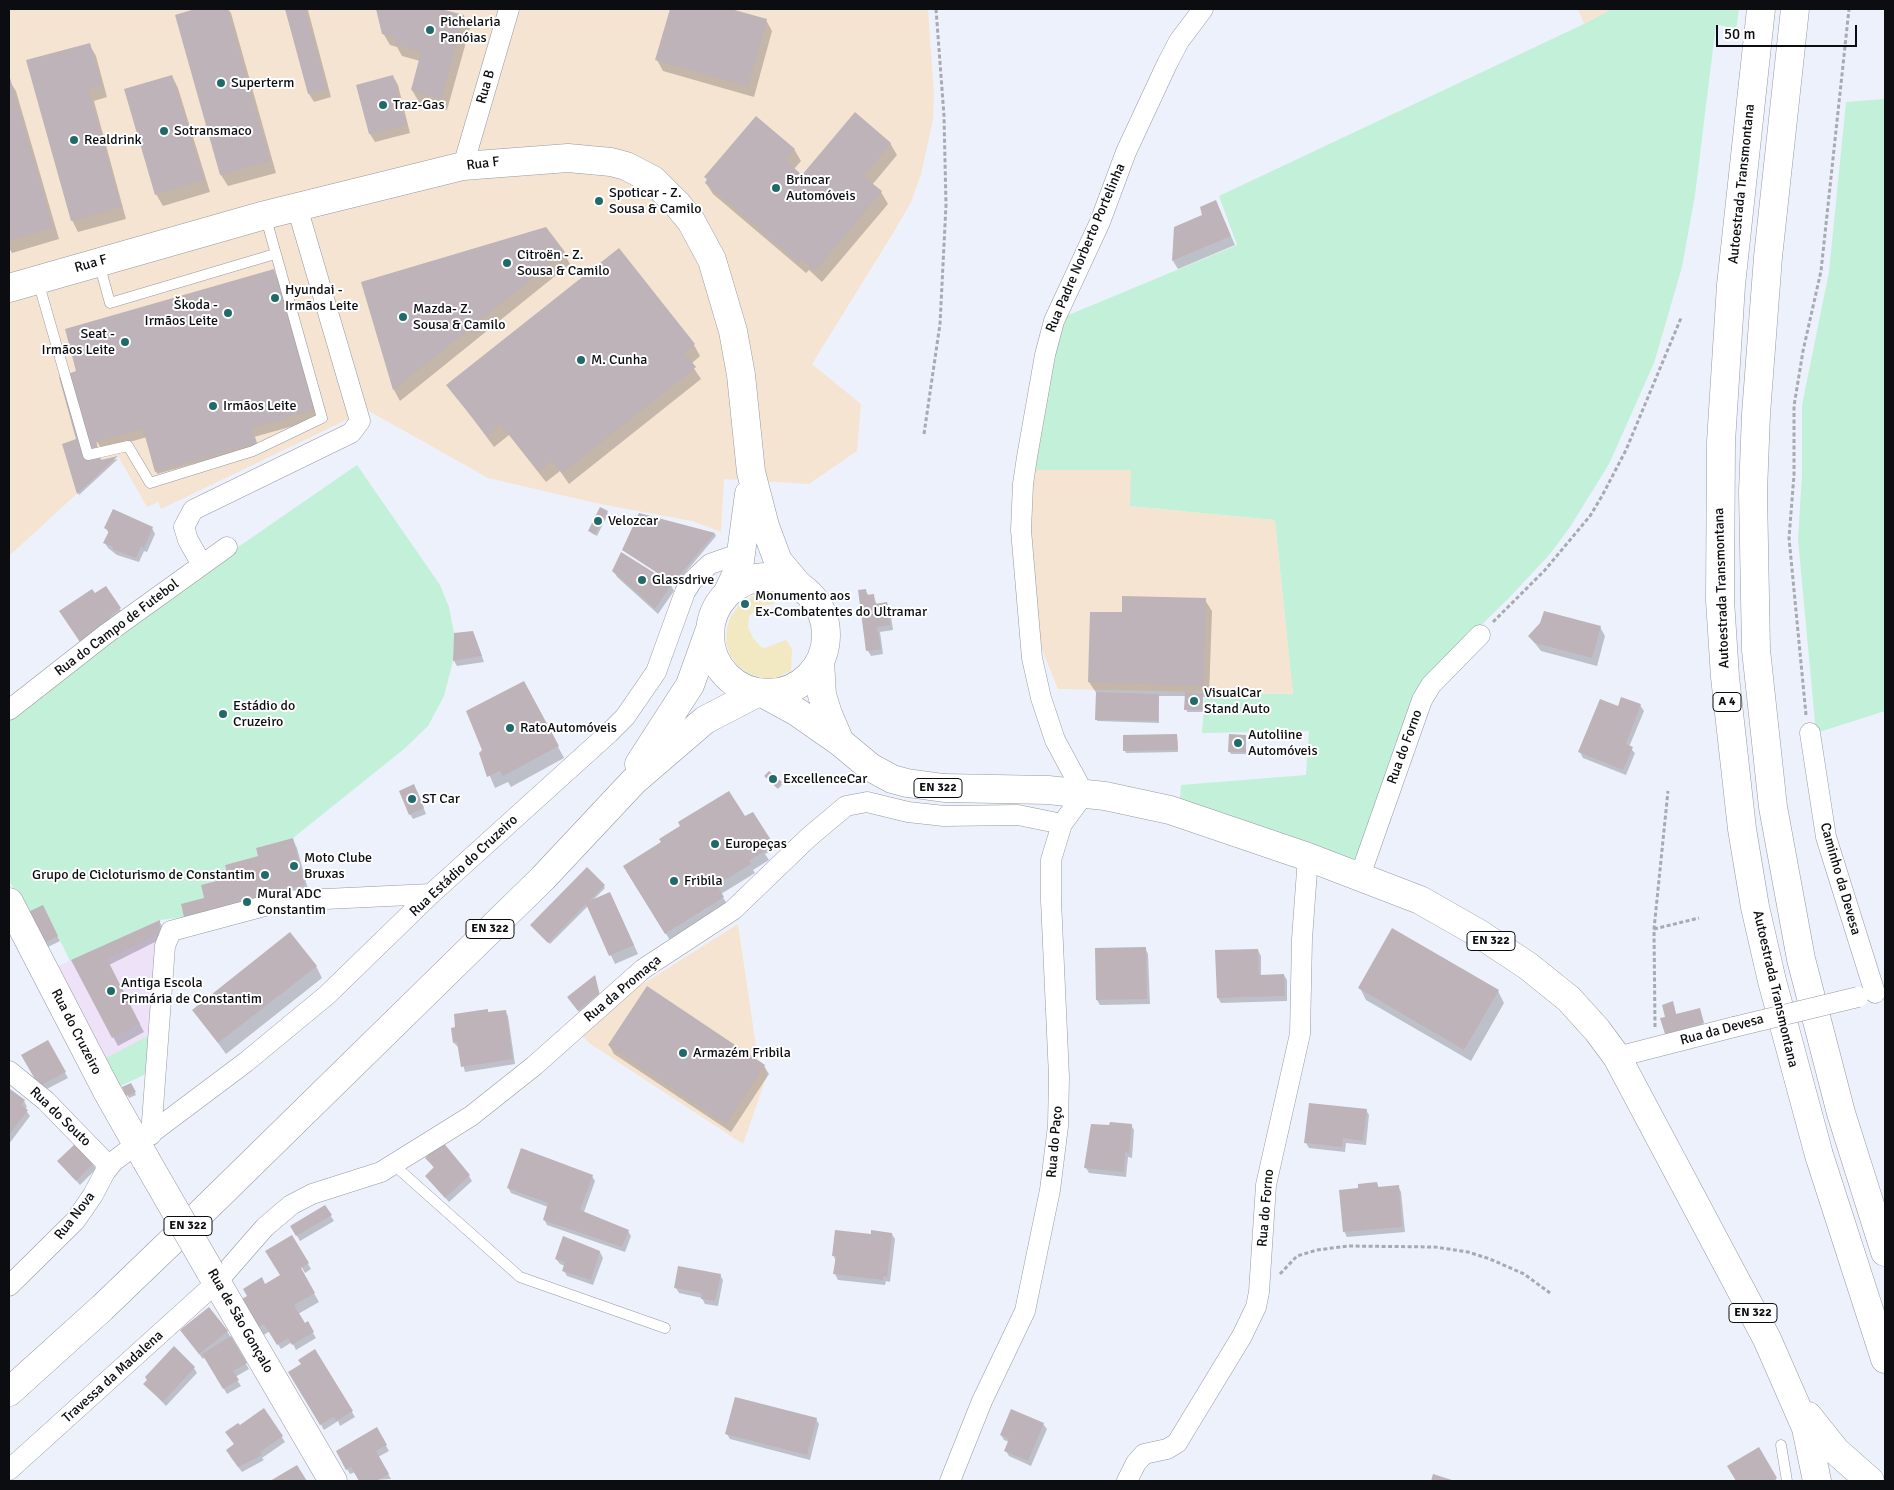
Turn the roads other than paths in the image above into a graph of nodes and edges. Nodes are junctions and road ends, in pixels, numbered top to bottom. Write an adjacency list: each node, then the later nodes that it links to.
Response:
1 (509, 9): 5 (street, Rua B)
2 (1203, 9): 25 (street, Rua Padre Norberto Portelinha)
3 (1760, 18): 42 (main road, Autoestrada Transmontana / A 4)
4 (1794, 19): 38 (main road, A 4)
5 (463, 166): 6 (main road, Rua F); 12 (main road, Rua F)
6 (297, 207): 7 (main road, Rua F); 15 (street)
7 (264, 215): 8 (lane); 9 (main road, Rua F)
8 (276, 254): 9 (lane); 10 (lane)
9 (98, 262): 10 (main road, Rua F)
10 (38, 280): 11 (main road, Rua F)
11 (9, 288)
12 (751, 472): 14 (main road); 16 (main road)
13 (227, 547): 15 (street, Rua do Campo de Futebol)
14 (742, 557): 17 (main road); 30 (street, Rua Estádio do Cruzeiro)
15 (202, 565): 22 (street, Rua do Campo de Futebol)
16 (799, 586): 17 (main road, EN 322); 20 (main road, EN 322)
17 (728, 592): 18 (main road, EN 322)
18 (709, 632): 21 (main road, EN 322); 26 (main road, EN 322)
19 (1480, 635): 29 (street, Rua do Forno)
20 (820, 661): 21 (main road, EN 322); 24 (main road, EN 322)
21 (761, 694): 24 (main road, EN 322); 26 (main road, EN 322)
22 (9, 710)
23 (1810, 734): 32 (street, Caminho da Devesa)
24 (840, 742): 25 (main road, EN 322)
25 (1084, 794): 27 (street, Rua do Paço); 28 (main road, EN 322)
26 (615, 801): 43 (main road, EN 322)
27 (1062, 824): 36 (street, Rua da Promaça); 49 (street, Rua do Paço)
28 (1308, 857): 29 (main road, EN 322); 50 (street, Rua do Forno)
29 (1360, 876): 33 (main road, EN 322)
30 (431, 894): 35 (street, Rua Estádio do Cruzeiro); 35 (street)
31 (9, 902): 35 (main road, Rua do Cruzeiro)
32 (1873, 993): 33 (street, Rua da Devesa, bridge)
33 (1616, 1057): 44 (main road, EN 322)
34 (9, 1071): 37 (street, Rua do Souto)
35 (145, 1147): 37 (street, Rua Nova); 39 (main road, Rua de São Gonçalo, bridge)
36 (394, 1165): 39 (street, Rua da Promaça); 41 (lane)
37 (109, 1166): 40 (street, Rua Nova)
38 (1885, 1252)
39 (214, 1277): 46 (street, Travessa da Madalena); 48 (main road, Rua de São Gonçalo)
40 (9, 1286)
41 (665, 1328)
42 (1885, 1359)
43 (9, 1392)
44 (1792, 1392): 47 (main road, EN 322); 52 (main road, EN 322)
45 (1781, 1446): 51 (lane)
46 (9, 1470)
47 (1868, 1480): 53 (main road, EN 322)
48 (333, 1481)
49 (950, 1481)
50 (1127, 1481)
51 (1787, 1481)
52 (1816, 1481)
53 (1833, 1481)

